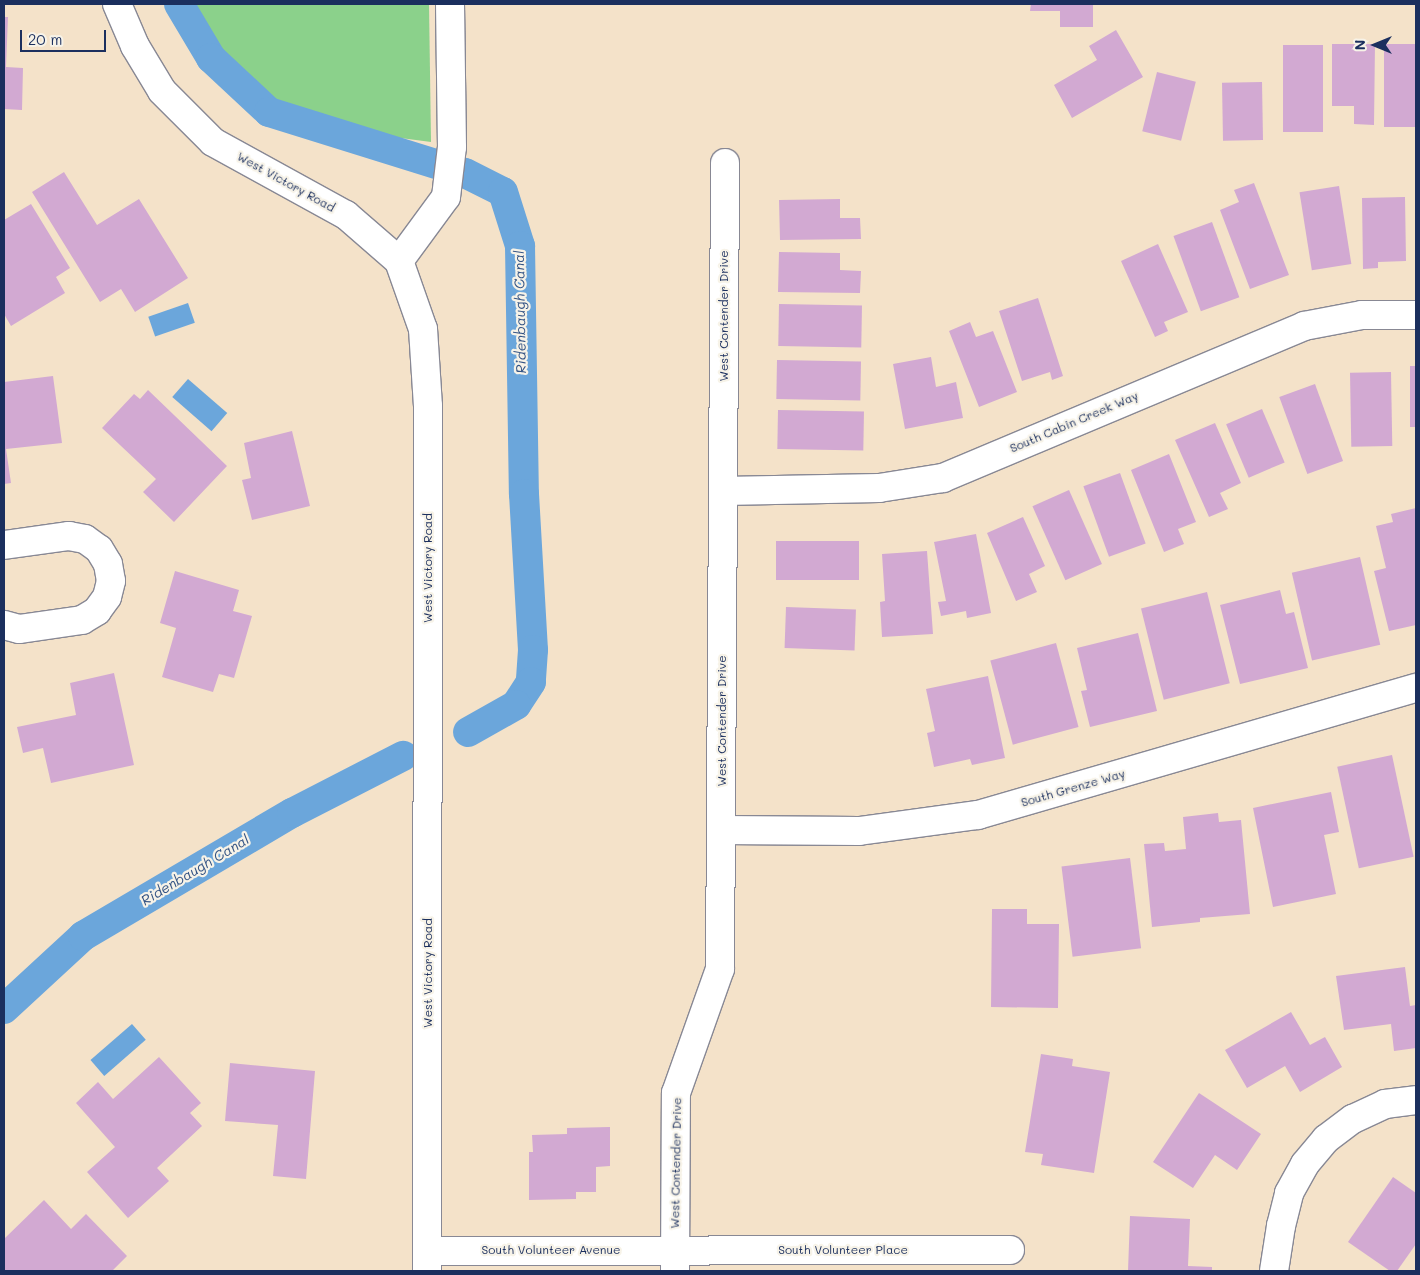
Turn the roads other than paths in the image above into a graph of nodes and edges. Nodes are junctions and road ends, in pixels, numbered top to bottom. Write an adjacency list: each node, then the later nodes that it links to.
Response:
1 (117, 4): 4 (street, West Victory Road)
2 (450, 4): 4 (street)
3 (725, 163): 6 (street, West Contender Drive)
4 (399, 261): 13 (street, West Victory Road)
5 (1416, 315): 6 (street, South Cabin Creek Way)
6 (723, 492): 10 (street, West Contender Drive)
7 (4, 545): 8 (street)
8 (4, 625)
9 (1416, 688): 10 (street, South Grenze Way)
10 (721, 830): 14 (street, West Contender Drive)
11 (1416, 1100): 15 (street)
12 (1010, 1250): 14 (street, South Volunteer Place)
13 (427, 1261): 14 (street, South Volunteer Avenue)
14 (675, 1261)
15 (1274, 1271)

